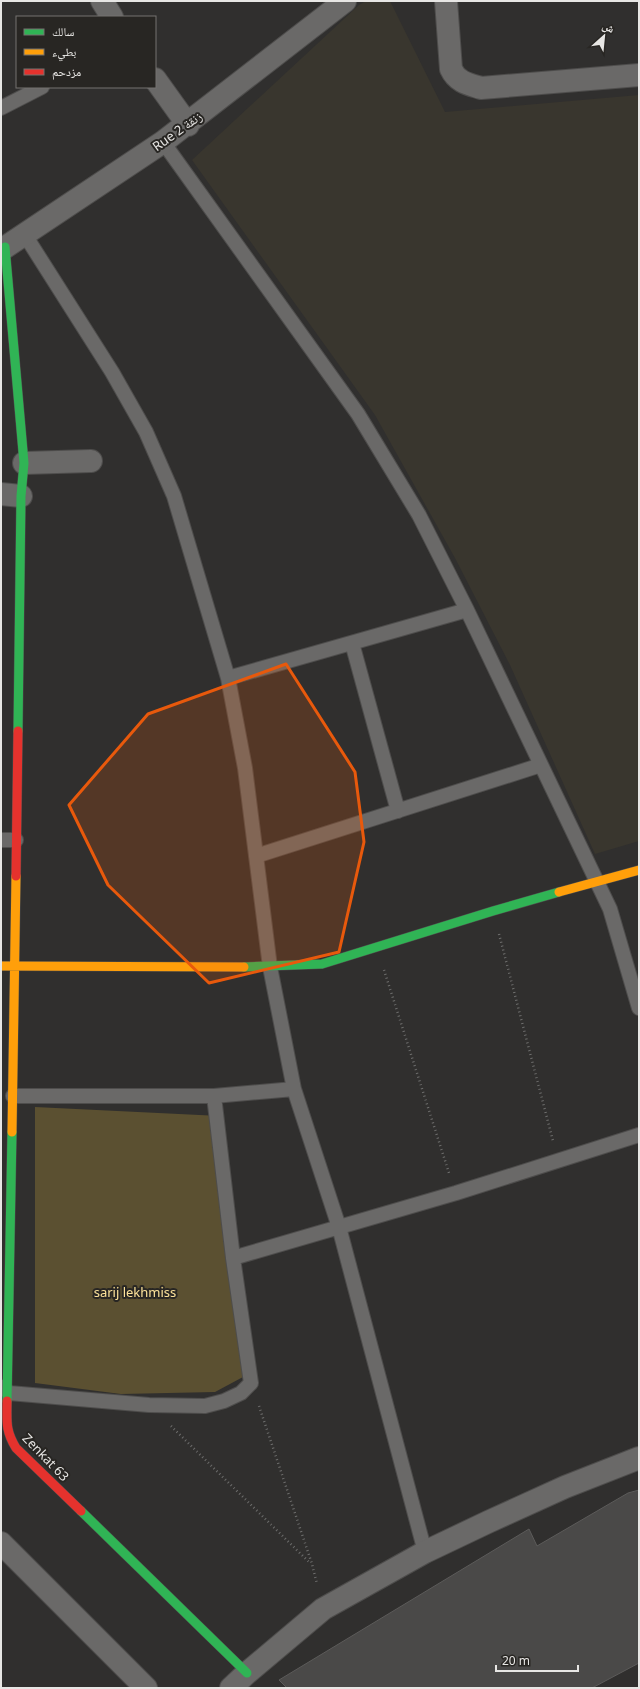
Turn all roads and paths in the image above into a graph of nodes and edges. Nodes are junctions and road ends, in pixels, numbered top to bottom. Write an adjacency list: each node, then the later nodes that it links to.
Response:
1 (102, 1): 4 (street)
2 (345, 1): 9 (street, Rue 2 زنقة)
3 (446, 1): 5 (street)
4 (111, 16)
5 (639, 75)
6 (156, 80): 9 (street)
7 (40, 88): 8 (lane)
8 (1, 108)
9 (188, 125): 10 (street, Rue 2 زنقة)
10 (164, 142): 11 (street, Rue 2 زنقة); 16 (lane)
11 (25, 235): 12 (street, Rue 2 زنقة); 18 (lane)
12 (2, 246): 14 (street, Zenkat 63)
13 (91, 461): 14 (street)
14 (24, 463): 15 (street, Zenkat 63)
15 (11, 495): 22 (street, Zenkat 63)
16 (467, 610): 17 (lane); 19 (lane)
17 (352, 643): 18 (lane); 20 (lane)
18 (228, 678): 23 (lane)
19 (541, 765): 20 (lane); 25 (lane)
20 (398, 811): 23 (lane)
21 (1, 840): 22 (lane)
22 (16, 840): 29 (street, Zenkat 63)
23 (256, 856): 30 (lane)
24 (639, 870): 25 (street)
25 (596, 881): 26 (street); 31 (lane)
26 (493, 911): 27 (street); 36 (path)
27 (376, 947): 30 (street); 37 (path)
28 (1, 966): 29 (street)
29 (14, 967): 30 (street); 33 (street, Zenkat 63)
30 (270, 967): 32 (lane)
31 (639, 1008)
32 (294, 1089): 34 (lane); 38 (lane)
33 (13, 1096): 34 (lane); 41 (street, Zenkat 63)
34 (214, 1096): 39 (lane)
35 (639, 1135): 36 (lane)
36 (558, 1160): 37 (lane)
37 (456, 1192): 38 (lane)
38 (339, 1227): 39 (lane); 45 (lane)
39 (233, 1258): 40 (lane)
40 (251, 1383): 42 (lane); 46 (path)
41 (4, 1390): 42 (lane); 48 (street, Zenkat 63)
42 (149, 1405): 46 (path)
43 (639, 1458): 45 (street)
44 (1, 1543): 49 (street)
45 (425, 1552): 47 (street)
46 (312, 1564): 47 (path)
47 (323, 1609): 48 (street)
48 (247, 1673): 50 (street)
49 (146, 1688)
50 (231, 1688)

